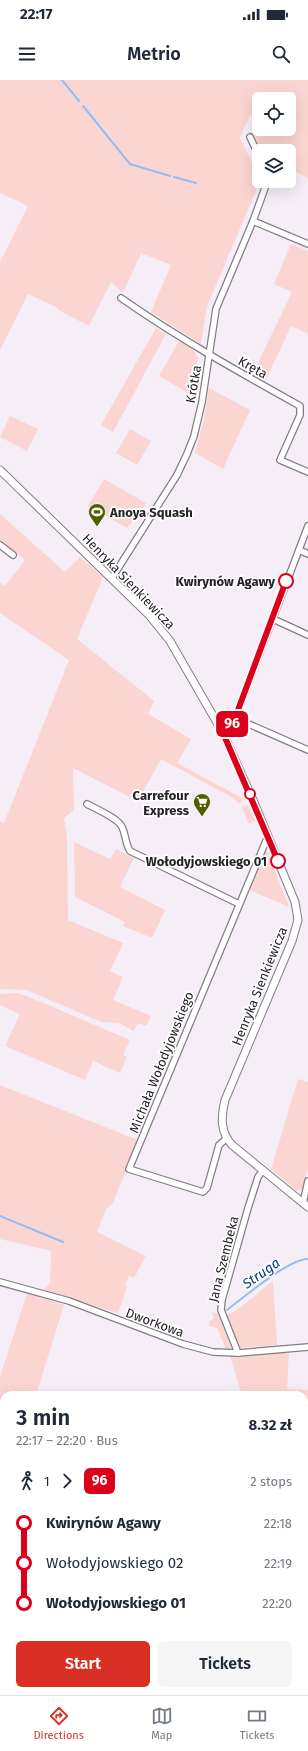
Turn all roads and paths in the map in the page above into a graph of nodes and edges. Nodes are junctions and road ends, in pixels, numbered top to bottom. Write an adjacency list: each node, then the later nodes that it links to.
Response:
1 (250, 137): 2 (street)
2 (253, 144)
3 (264, 188): 4 (street, Krótka)
4 (253, 221): 5 (street); 7 (street, Krótka)
5 (308, 244)
6 (121, 298): 7 (street, Kręta)
7 (210, 355): 9 (street, Kręta); 15 (street, Krótka)
8 (0, 470): 15 (street, Henryka Sienkiewicza)
9 (308, 472)
10 (308, 526): 12 (street)
11 (0, 545): 14 (street)
12 (299, 550): 13 (street); 16 (street)
13 (308, 554)
14 (13, 555)
15 (112, 578): 19 (street, Henryka Sienkiewicza)
16 (272, 619): 17 (street); 18 (street)
17 (308, 635)
18 (235, 718): 19 (street); 20 (street)
19 (223, 733): 22 (street, Henryka Sienkiewicza)
20 (308, 750)
21 (87, 804): 23 (street)
22 (268, 836): 23 (street, Michała Wołodyjowskiego); 24 (street, Henryka Sienkiewicza)
23 (239, 904): 24 (street, Michała Wołodyjowskiego)
24 (226, 1139): 25 (street)
25 (263, 1170): 27 (street); 30 (street, Jana Szembeka)
26 (308, 1181): 27 (street)
27 (305, 1205)
28 (0, 1282): 30 (street, Dworkowa)
29 (308, 1347): 30 (street, Dworkowa)
30 (238, 1353)

